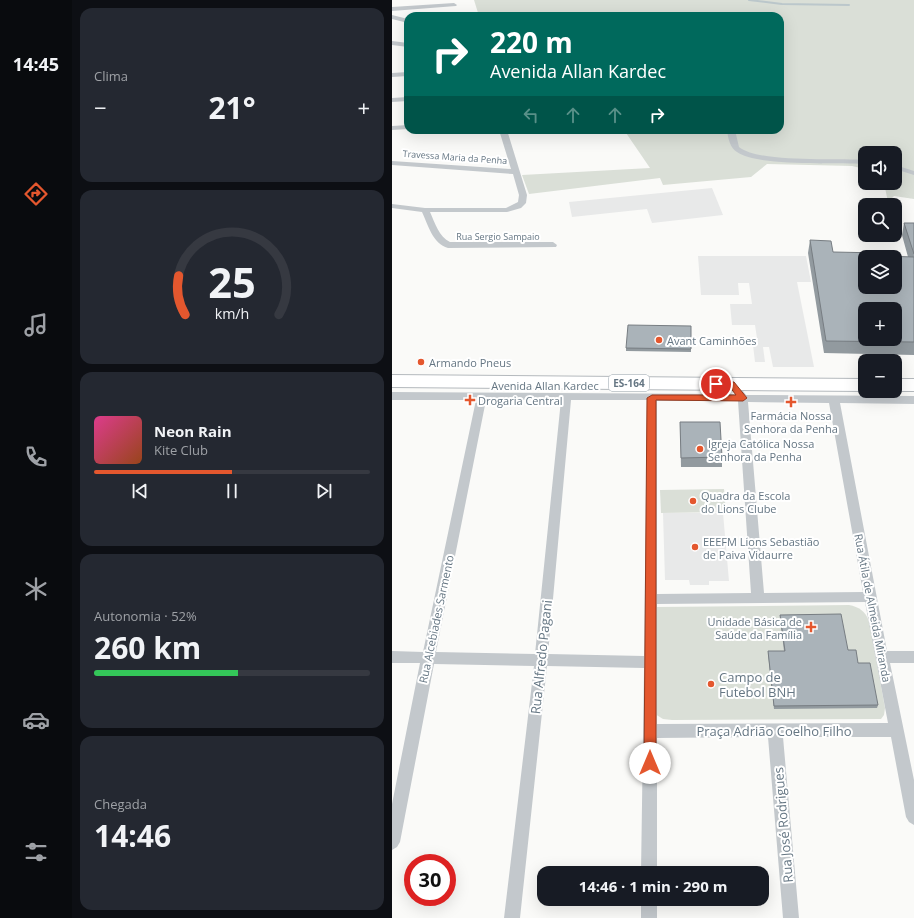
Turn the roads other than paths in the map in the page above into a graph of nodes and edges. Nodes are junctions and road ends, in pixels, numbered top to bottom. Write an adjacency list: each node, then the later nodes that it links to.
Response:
1 (454, 4): 2 (street)
2 (392, 9)
3 (392, 17): 4 (street)
4 (404, 20)
5 (392, 43): 6 (street)
6 (404, 44)
7 (392, 74): 8 (street)
8 (404, 74)
9 (404, 99): 10 (street)
10 (392, 100)
11 (404, 127): 12 (street)
12 (392, 128)
13 (504, 134): 18 (street)
14 (732, 134): 15 (street)
15 (858, 162)
16 (392, 163): 18 (street, Travessa Maria da Penha)
17 (902, 169): 19 (street)
18 (516, 172): 21 (street)
19 (914, 173)
20 (392, 206): 21 (street)
21 (425, 210): 22 (street, Rua Sergio Sampaio)
22 (553, 245)
23 (731, 384): 24 (highway, ES-164); 27 (highway, ES-164); 31 (street)
24 (858, 385)
25 (902, 385): 26 (highway)
26 (914, 385)
27 (393, 395): 28 (street, Avenida Allan Kardec)
28 (482, 396): 29 (street, Avenida Allan Kardec); 40 (street, Rua Alcebiades Sarmento)
29 (566, 396): 30 (street, Avenida Allan Kardec); 41 (street, Rua Alfredo Pagani)
30 (652, 398): 31 (street, Avenida Allan Kardec); 36 (street)
31 (743, 398): 32 (street, Avenida Allan Kardec); 35 (street)
32 (834, 399): 33 (street, Avenida Allan Kardec); 34 (street, Rua Átila de Almeida Miranda)
33 (914, 400)
34 (870, 597): 35 (street); 38 (street, Rua Átila de Almeida Miranda)
35 (758, 598): 36 (street)
36 (651, 600): 42 (street)
37 (392, 657): 40 (street)
38 (882, 657): 39 (street); 43 (street, Rua Átila de Almeida Miranda)
39 (914, 657)
40 (428, 658): 41 (street); 47 (street, Rua Alcebiades Sarmento)
41 (541, 660): 42 (street); 50 (street, Rua Alfredo Pagani)
42 (650, 662): 45 (street)
43 (897, 730): 44 (street, Praça Adrião Coelho Filho); 46 (street, Rua Átila de Almeida Miranda)
44 (775, 731): 45 (street, Praça Adrião Coelho Filho); 52 (street, Rua José Rodrigues)
45 (650, 732): 48 (street)
46 (914, 817)
47 (392, 842)
48 (649, 866)
49 (649, 906): 51 (street)
50 (512, 918)
51 (649, 918)
52 (791, 918)

